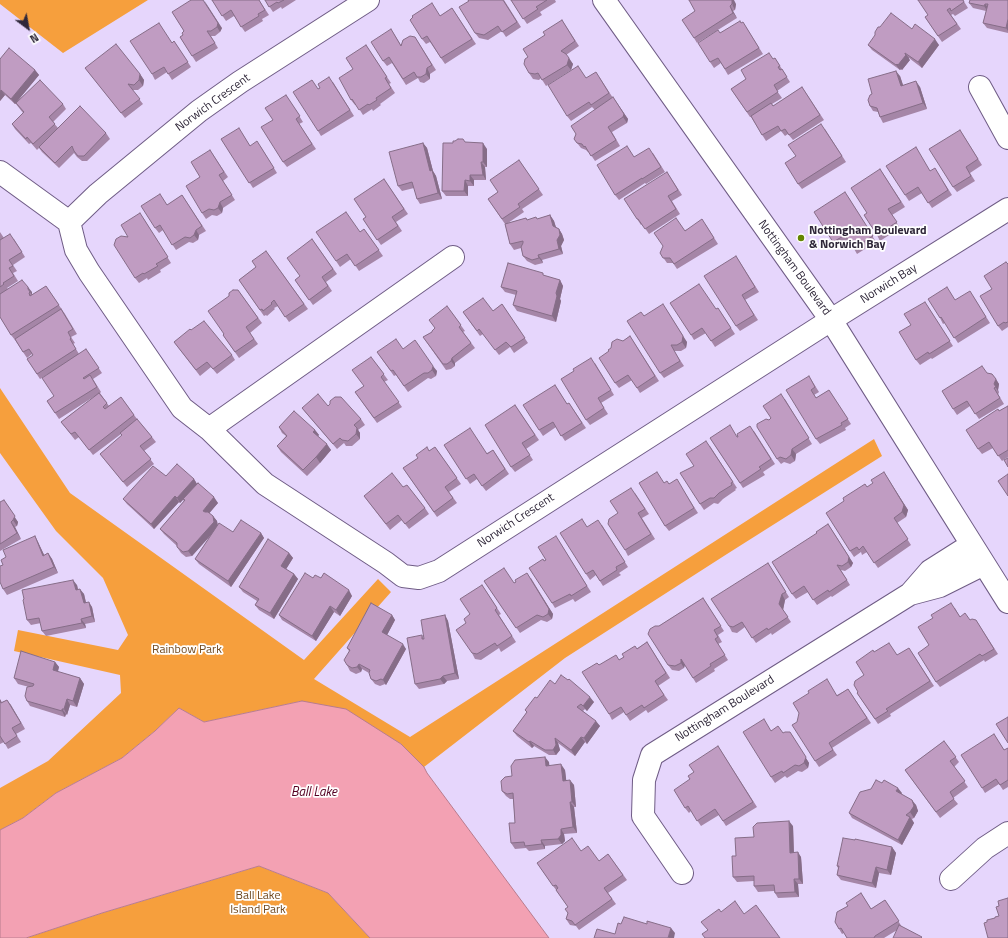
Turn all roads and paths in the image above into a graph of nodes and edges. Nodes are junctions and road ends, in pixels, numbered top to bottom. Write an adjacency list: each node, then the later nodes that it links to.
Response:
1 (368, 0): 7 (street, Norwich Crescent)
2 (604, 0): 9 (street, Nottingham Boulevard)
3 (980, 87): 4 (street)
4 (1008, 138)
5 (0, 172): 7 (street)
6 (1008, 209): 9 (street, Norwich Bay)
7 (69, 222): 10 (street, Norwich Crescent)
8 (453, 256): 10 (street)
9 (831, 320): 10 (street, Norwich Crescent); 11 (street, Nottingham Boulevard)
10 (209, 429)
11 (971, 545): 12 (street, Nottingham Boulevard); 13 (street, Nottingham Boulevard)
12 (984, 564): 13 (street, Nottingham Boulevard); 14 (street, Nottingham Boulevard)
13 (910, 594): 16 (street, Nottingham Boulevard)
14 (1008, 602)
15 (1008, 833): 17 (street)
16 (682, 873)
17 (951, 879)

